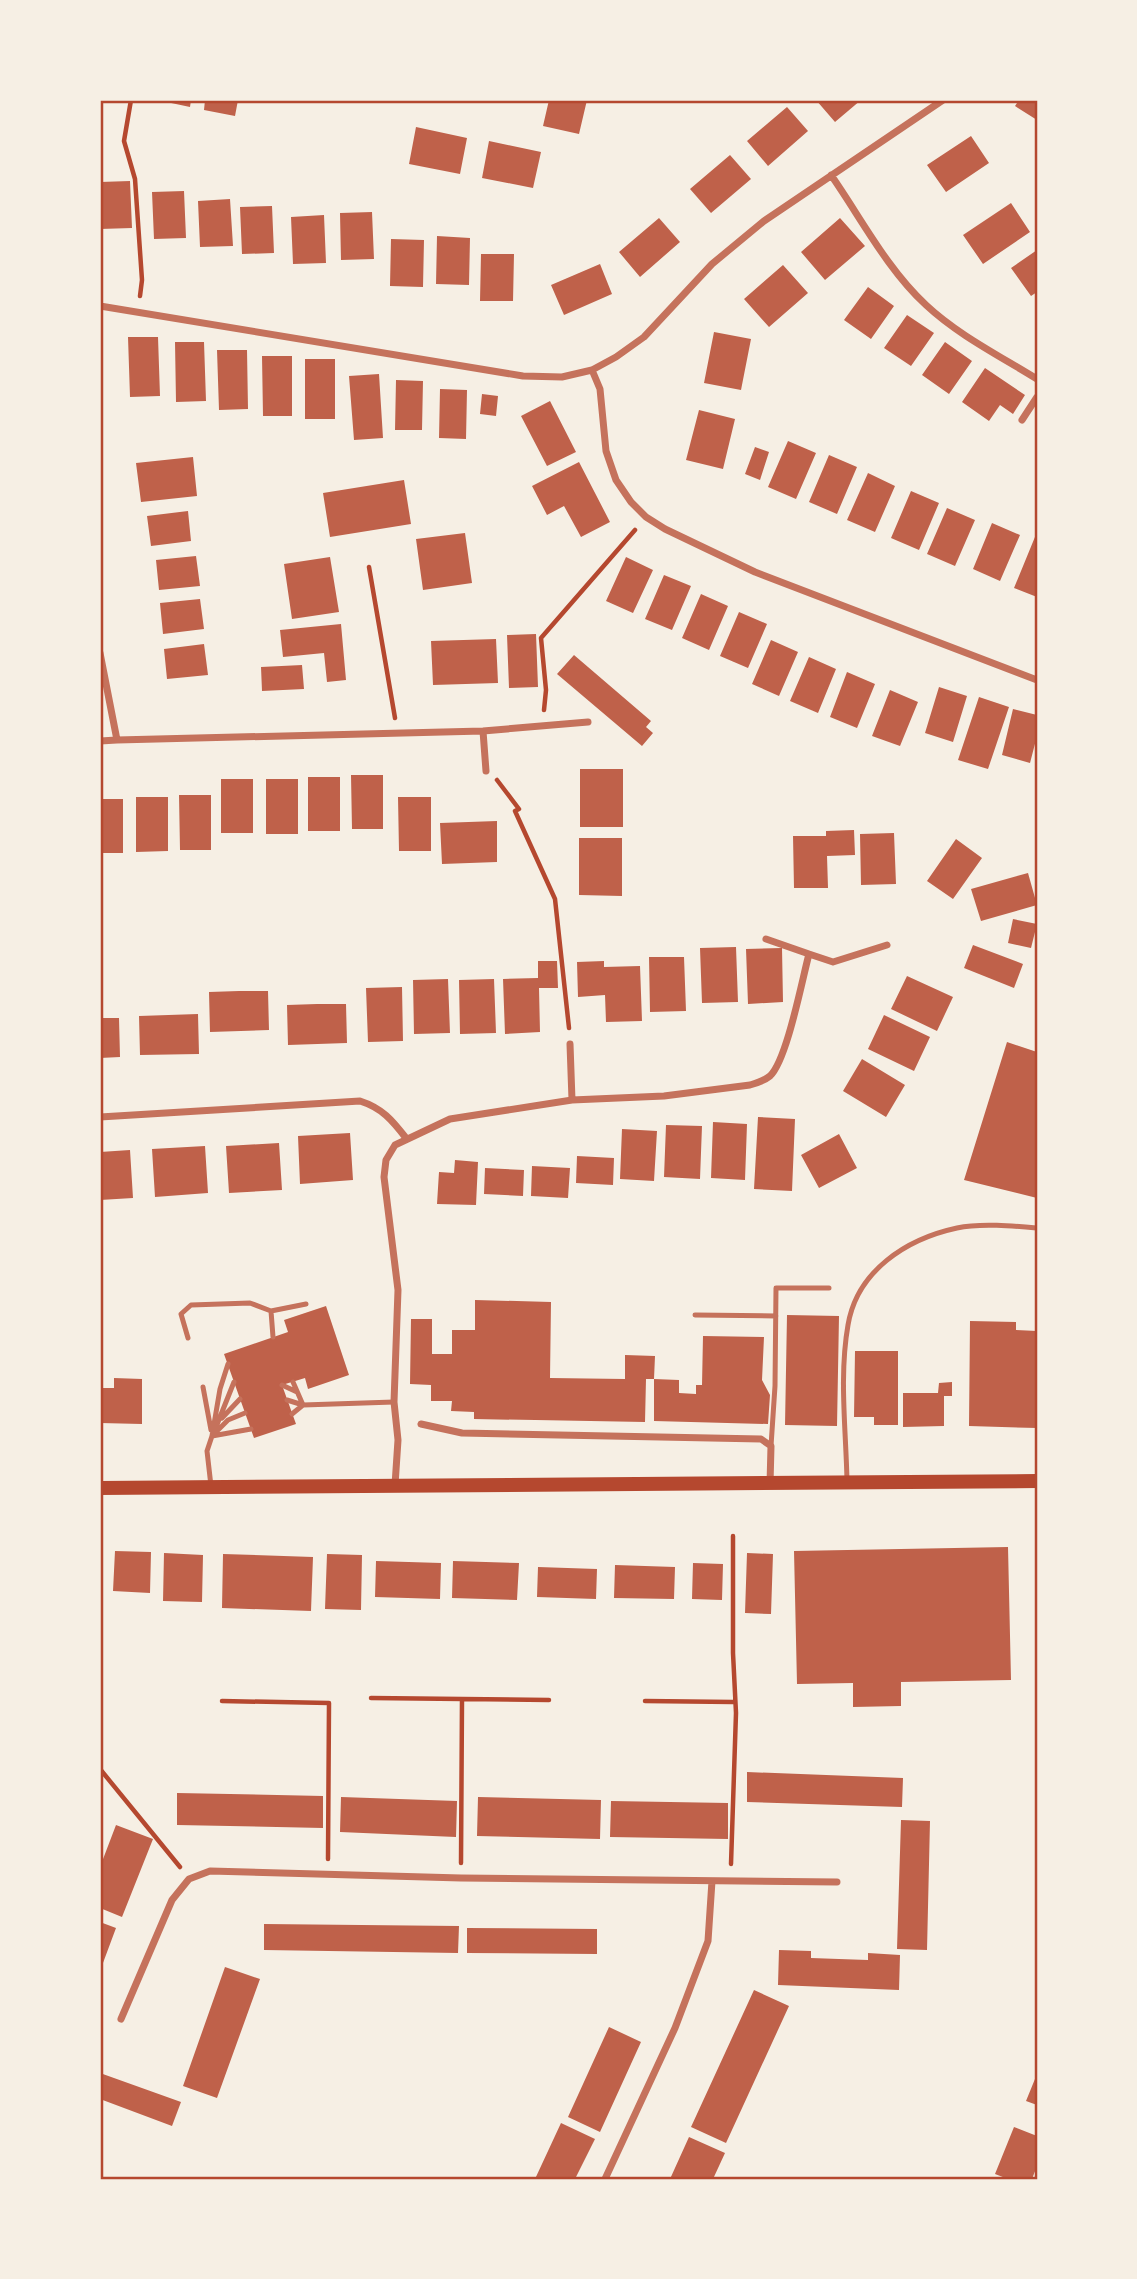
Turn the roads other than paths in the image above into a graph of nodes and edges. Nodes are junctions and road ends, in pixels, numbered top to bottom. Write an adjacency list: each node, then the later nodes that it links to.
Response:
1 (943, 100): 2 (street)
2 (831, 175): 4 (street); 5 (street)
3 (100, 306): 4 (street)
4 (592, 370): 9 (street)
5 (1037, 379)
6 (1037, 397): 7 (street)
7 (1022, 420)
8 (100, 653): 12 (street)
9 (1037, 680)
10 (588, 722): 11 (street)
11 (483, 730): 12 (street); 14 (street)
12 (117, 740): 13 (street)
13 (100, 741)
14 (486, 771)
15 (766, 939): 17 (street)
16 (887, 945): 17 (street)
17 (809, 954): 19 (street)
18 (570, 1044): 19 (street)
19 (572, 1100): 21 (street)
20 (100, 1117): 21 (street)
21 (406, 1138): 38 (street)
22 (1037, 1228): 46 (lane)
23 (829, 1288): 27 (lane)
24 (306, 1304): 25 (lane)
25 (271, 1311): 28 (lane); 29 (lane)
26 (695, 1315): 27 (lane)
27 (776, 1316): 45 (lane)
28 (273, 1337)
29 (188, 1338)
30 (228, 1364): 44 (lane)
31 (234, 1382): 44 (lane)
32 (293, 1382): 35 (lane)
33 (282, 1385): 35 (lane)
34 (203, 1387): 44 (lane)
35 (298, 1392): 39 (lane)
36 (240, 1399): 44 (lane)
37 (287, 1400): 39 (lane)
38 (394, 1402): 39 (lane); 50 (street)
39 (303, 1405): 41 (lane)
40 (245, 1413): 44 (lane)
41 (292, 1413)
42 (421, 1424): 45 (street)
43 (251, 1429): 44 (lane)
44 (212, 1436): 49 (lane)
45 (771, 1446): 48 (street)
46 (846, 1481): 47 (main road); 48 (main road)
47 (1037, 1481)
48 (770, 1484): 50 (main road)
49 (211, 1486): 50 (main road); 51 (main road)
50 (396, 1486)
51 (100, 1488)
52 (712, 1881): 53 (street); 54 (street); 55 (street)
53 (837, 1882)
54 (121, 2019)
55 (605, 2179)

